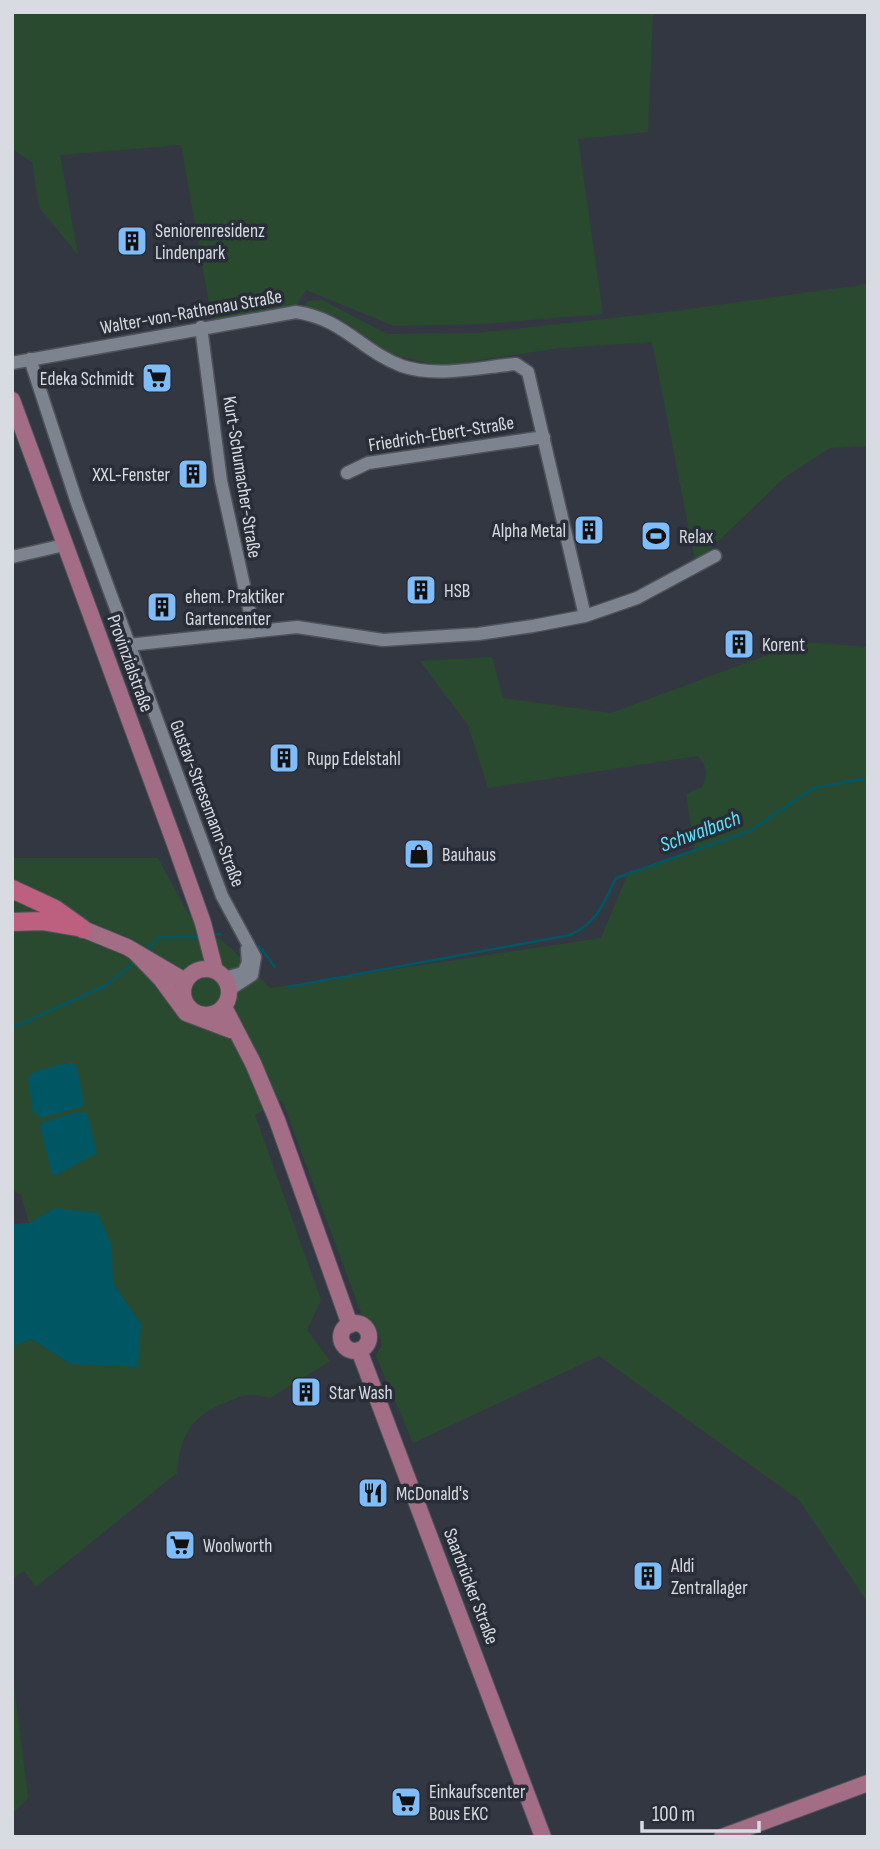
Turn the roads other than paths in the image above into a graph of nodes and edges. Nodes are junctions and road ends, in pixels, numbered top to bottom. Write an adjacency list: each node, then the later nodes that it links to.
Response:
1 (201, 327): 2 (street, Walter-von-Rathenau Straße); 5 (street, Walter-von-Rathenau Straße); 11 (street, Kurt-Schumacher-Straße)
2 (30, 359): 3 (street, Walter-von-Rathenau Straße); 12 (street, Gustav-Stresemann-Straße)
3 (12, 362)
4 (12, 400): 7 (main road, Provinzialstraße)
5 (544, 437): 6 (street, Friedrich-Ebert-Straße); 10 (street, Walter-von-Rathenau Straße)
6 (347, 473)
7 (64, 545): 9 (street); 17 (main road, Provinzialstraße)
8 (715, 556): 10 (street)
9 (12, 557)
10 (585, 616): 11 (street)
11 (254, 631): 12 (street)
12 (128, 645): 17 (street, Gustav-Stresemann-Straße)
13 (12, 889): 15 (highway)
14 (12, 922): 15 (highway)
15 (83, 929): 16 (main road)
16 (149, 963): 18 (main road); 20 (main road)
17 (218, 977): 18 (main road); 19 (main road)
18 (185, 981): 19 (main road)
19 (218, 1010): 20 (main road)
20 (233, 1032): 22 (main road, Saarbrücker Straße)
21 (868, 1783): 23 (main road)
22 (543, 1837)
23 (722, 1837)

